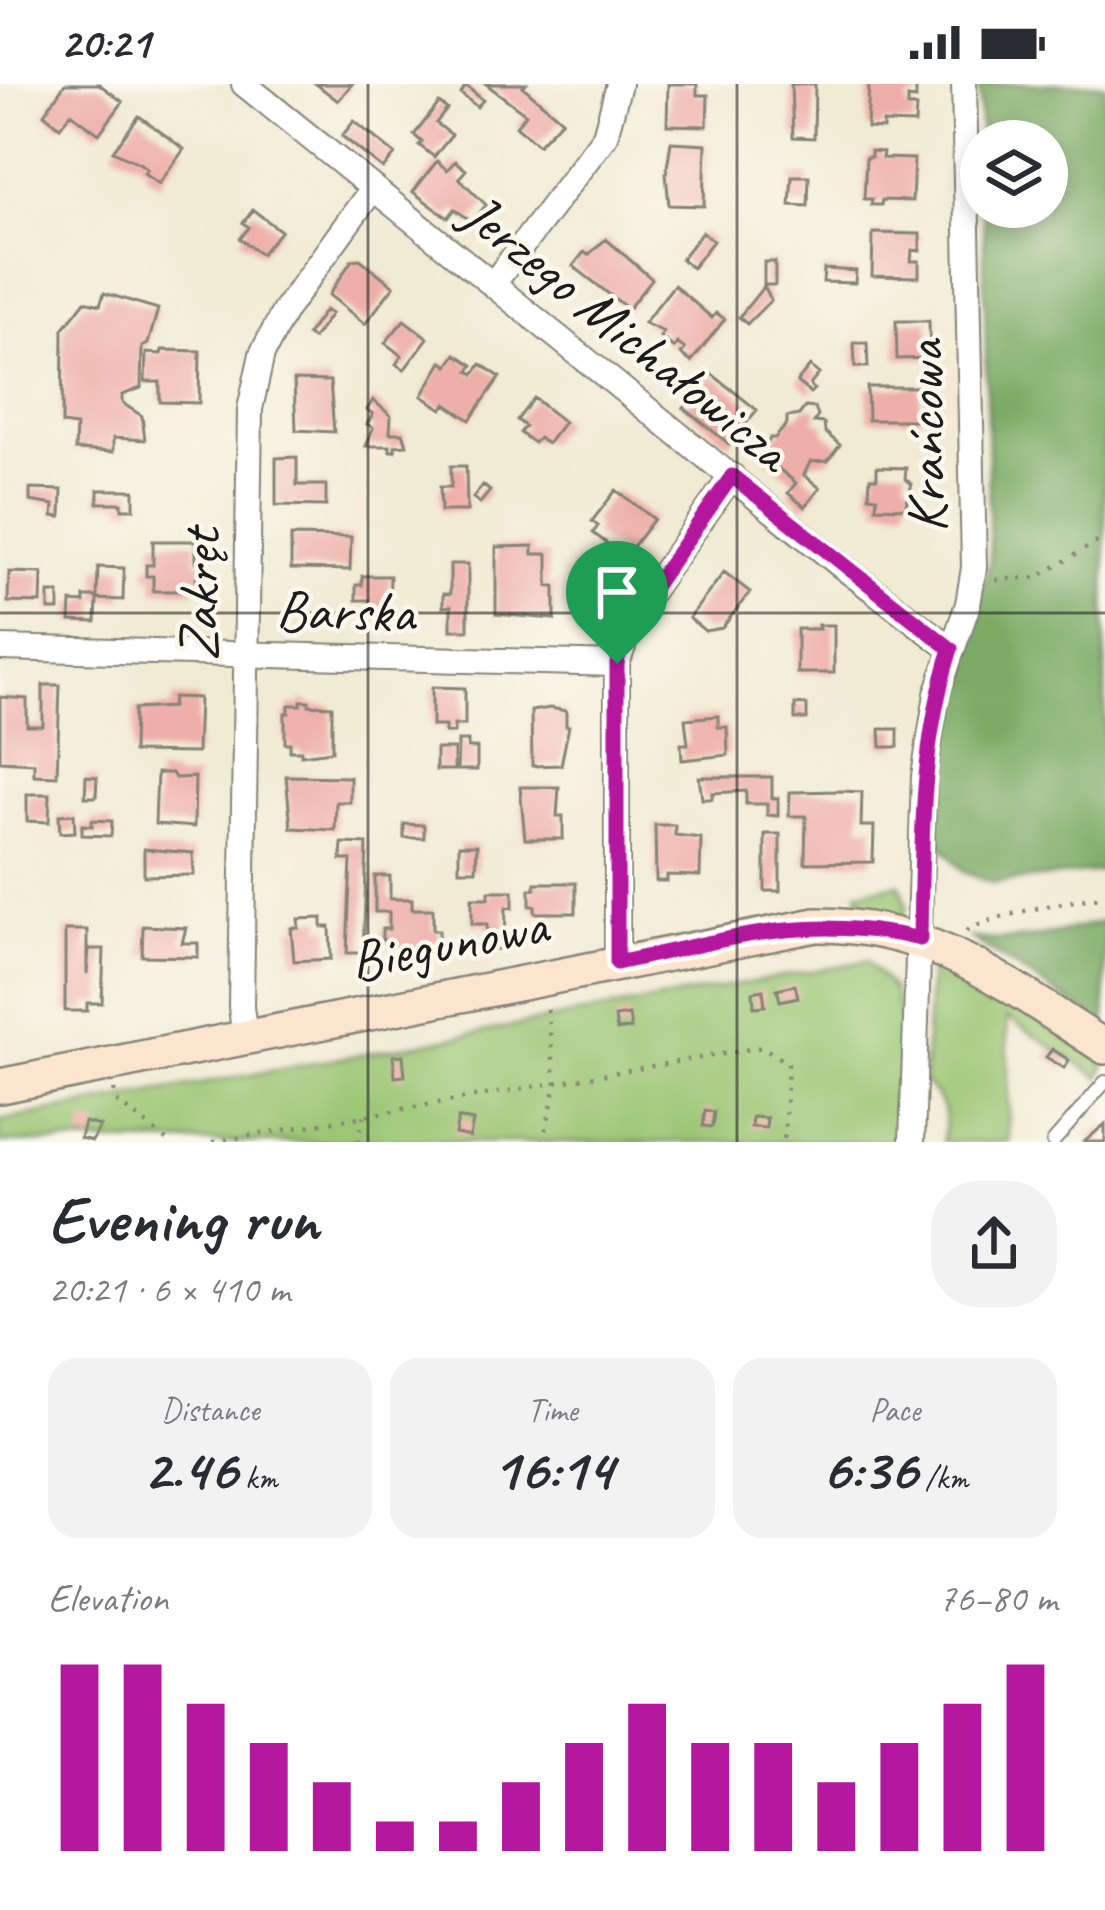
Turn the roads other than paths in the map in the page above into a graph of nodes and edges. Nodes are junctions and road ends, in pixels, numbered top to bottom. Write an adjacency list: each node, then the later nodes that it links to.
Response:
1 (244, 84): 4 (street, Jerzego Michałowicza)
2 (620, 84): 5 (street)
3 (964, 84): 8 (street, Krańcowa)
4 (373, 188): 5 (street, Jerzego Michałowicza); 9 (street, Zakręt)
5 (493, 284): 6 (street, Jerzego Michałowicza)
6 (732, 476): 8 (street, Jerzego Michałowicza); 10 (street)
7 (0, 649): 9 (street, Barska)
8 (951, 649): 11 (street, Krańcowa)
9 (244, 656): 10 (street, Barska); 13 (street, Zakręt)
10 (617, 664): 12 (street)
11 (933, 944): 12 (street, Biegunowa); 14 (street, Biegunowa); 17 (street, Krańcowa)
12 (617, 963): 13 (street, Biegunowa)
13 (245, 1038): 16 (street, Biegunowa)
14 (1105, 1047)
15 (1105, 1082): 18 (lane)
16 (0, 1087)
17 (912, 1142)
18 (1053, 1142)

